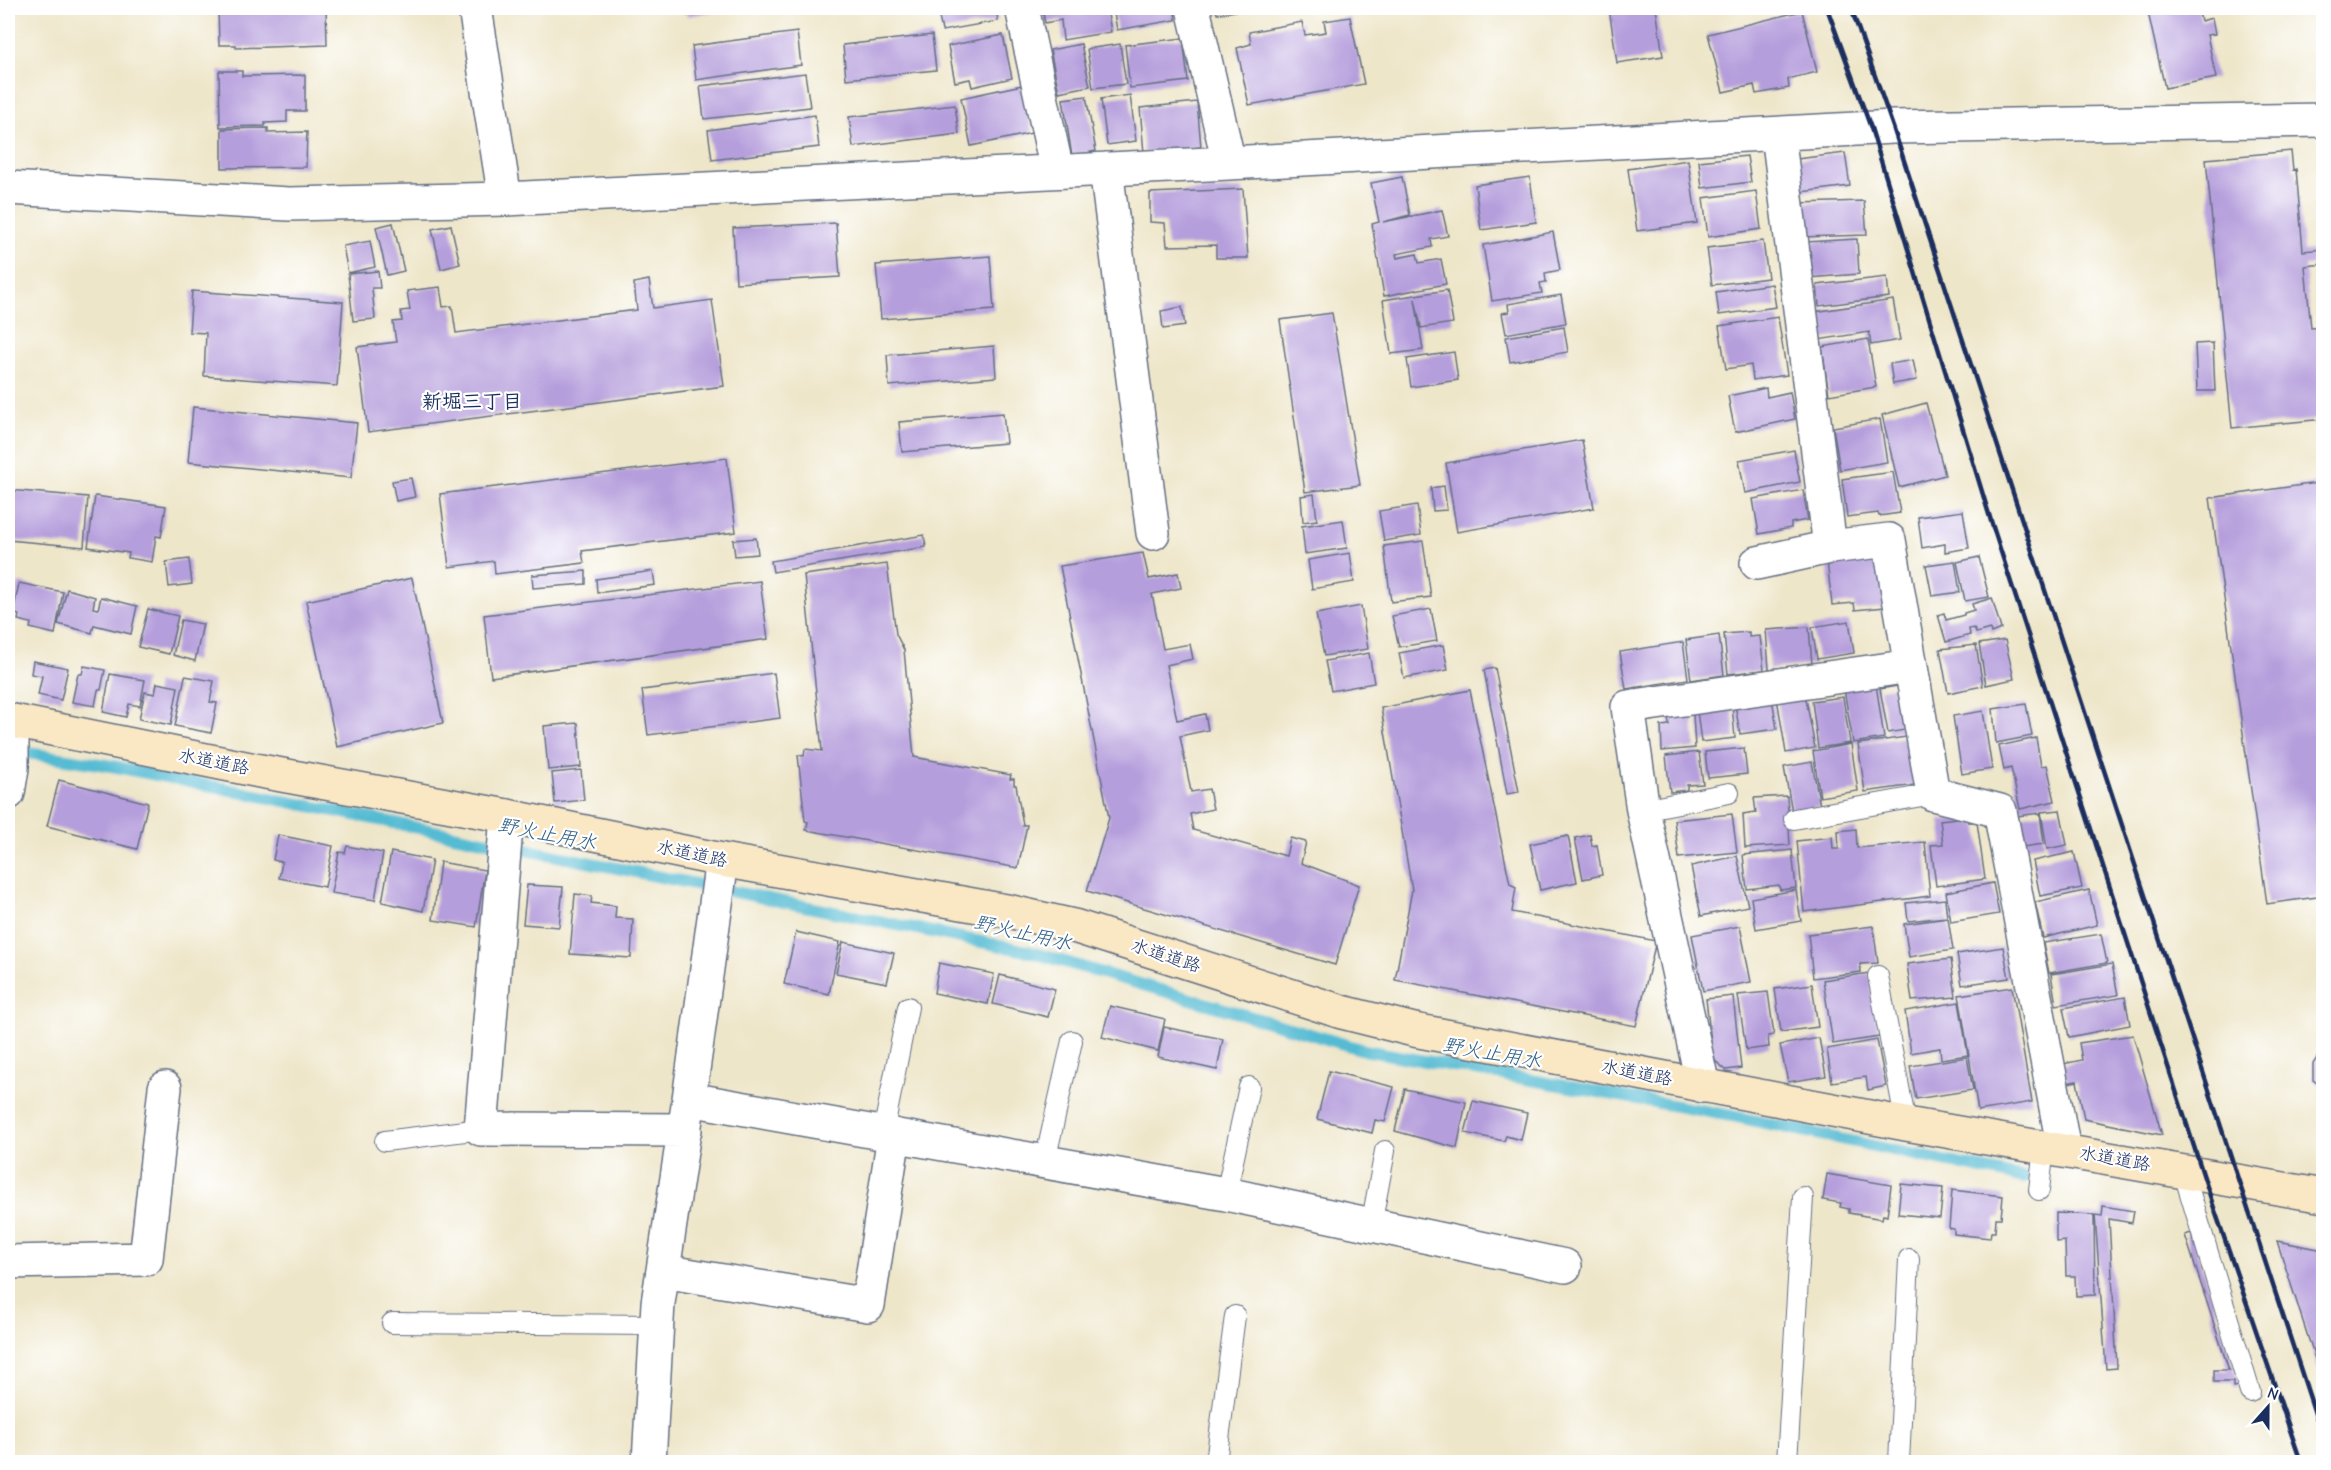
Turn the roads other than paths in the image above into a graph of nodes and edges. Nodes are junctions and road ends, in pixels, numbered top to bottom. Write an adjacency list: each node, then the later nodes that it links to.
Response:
1 (475, 8): 10 (street)
2 (1022, 8): 8 (street)
3 (1193, 8): 6 (street)
4 (2324, 120): 5 (street)
5 (1778, 134): 6 (street); 12 (street)
6 (1229, 163): 7 (street)
7 (1106, 169): 8 (street); 11 (street)
8 (1057, 171): 10 (street)
9 (8, 188): 10 (street)
10 (505, 198)
11 (1153, 533)
12 (1830, 548): 13 (street); 14 (street)
13 (1756, 563)
14 (1911, 666): 18 (street); 19 (street)
15 (9, 713): 17 (street); 20 (street, 水道道路)
16 (1729, 793): 19 (lane)
17 (8, 794)
18 (1933, 794): 21 (lane); 34 (street)
19 (1643, 810): 26 (street)
20 (507, 816): 22 (street, 水道道路); 31 (street)
21 (1794, 819)
22 (722, 860): 26 (street, 水道道路); 29 (street)
23 (1878, 976): 30 (lane)
24 (908, 1007): 32 (lane)
25 (1072, 1041): 36 (lane)
26 (1703, 1086): 30 (street, 水道道路)
27 (1249, 1087): 39 (lane)
28 (165, 1088): 44 (street)
29 (687, 1114): 31 (street); 32 (street); 46 (street)
30 (1906, 1124): 34 (street, 水道道路)
31 (481, 1129): 33 (lane)
32 (888, 1134): 36 (street); 46 (street)
33 (385, 1141)
34 (2054, 1149): 37 (street, 水道道路); 38 (lane)
35 (1385, 1151): 42 (lane)
36 (1045, 1161): 39 (street)
37 (2183, 1170): 40 (street, 水道道路); 50 (lane)
38 (2039, 1190)
39 (1226, 1194): 42 (street)
40 (2324, 1196)
41 (1803, 1197): 53 (lane)
42 (1371, 1226): 45 (street)
43 (1909, 1259): 54 (lane)
44 (8, 1262)
45 (1565, 1266)
46 (663, 1271): 49 (street)
47 (1235, 1316): 52 (lane)
48 (392, 1323): 49 (lane)
49 (657, 1325): 51 (street)
50 (2250, 1392)
51 (649, 1462)
52 (1216, 1462)
53 (1787, 1462)
54 (1899, 1462)

